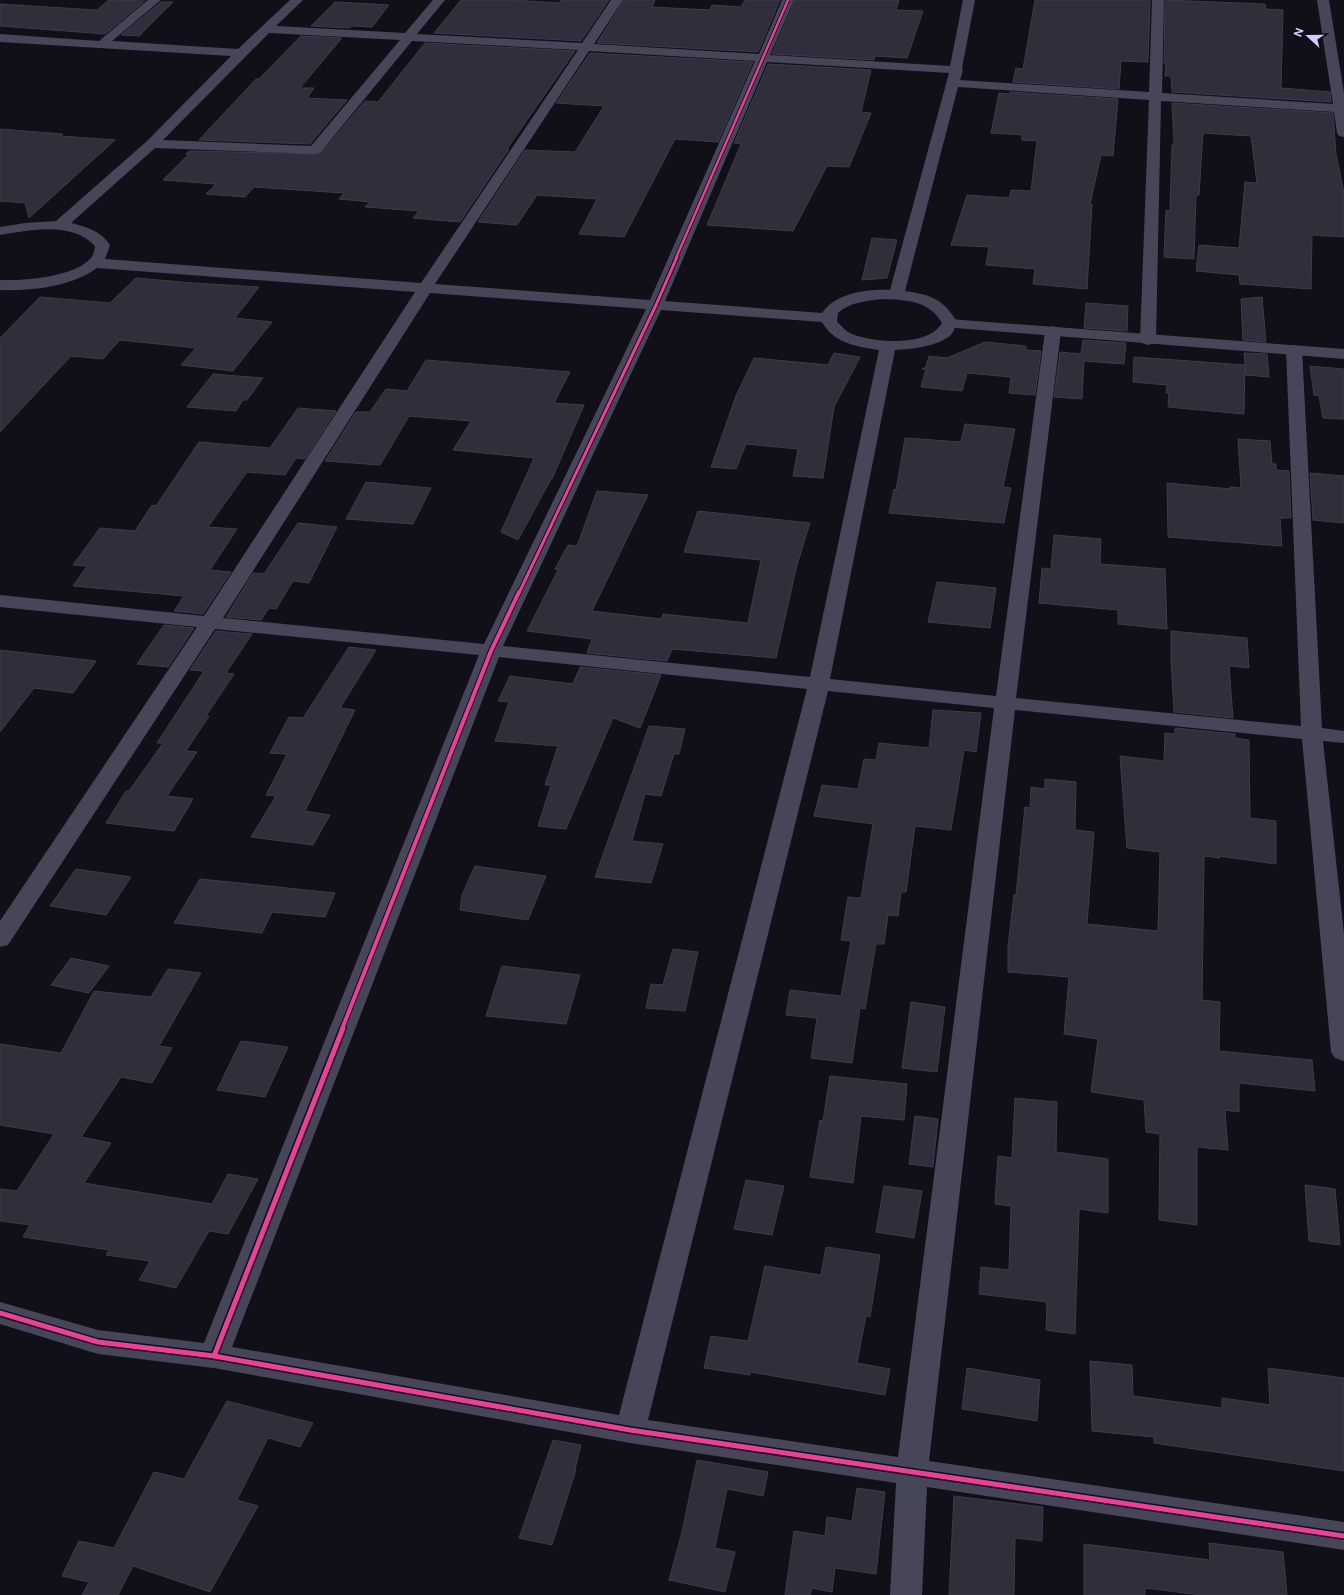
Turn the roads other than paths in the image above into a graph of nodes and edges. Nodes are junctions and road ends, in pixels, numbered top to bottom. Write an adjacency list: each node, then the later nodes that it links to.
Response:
1 (155, 0): 12 (street)
2 (297, 0): 9 (street)
3 (439, 0): 10 (street)
4 (617, 0): 13 (street)
5 (788, 0): 15 (street)
6 (969, 0): 16 (street)
7 (1158, 0): 17 (street)
8 (1323, 0): 18 (street)
9 (266, 29): 10 (street); 14 (street)
10 (407, 37): 13 (street); 20 (street)
11 (0, 38): 12 (street)
12 (102, 44): 14 (street)
13 (586, 47): 15 (street); 25 (street)
14 (241, 53): 20 (street)
15 (762, 57): 16 (street); 27 (street)
16 (955, 76): 17 (street); 26 (street)
17 (1155, 97): 18 (street); 31 (street)
18 (1342, 108): 19 (street)
19 (1344, 133)
20 (152, 144): 21 (street)
21 (59, 226): 22 (street); 23 (street)
22 (0, 230)
23 (95, 263): 24 (street); 25 (street)
24 (1, 286)
25 (425, 288): 27 (street); 36 (street)
26 (896, 295): 28 (street); 29 (street)
27 (656, 305): 28 (street); 37 (street)
28 (828, 318): 32 (street)
29 (949, 324): 30 (street); 32 (street)
30 (1053, 331): 31 (street); 39 (street)
31 (1148, 340): 33 (street)
32 (888, 346): 38 (street)
33 (1294, 350): 34 (street); 40 (street)
34 (1344, 354)
35 (0, 601): 36 (street)
36 (210, 622): 37 (street); 42 (street)
37 (491, 650): 38 (street); 45 (street)
38 (819, 684): 39 (street); 46 (street)
39 (1005, 703): 40 (street); 47 (street)
40 (1312, 734): 41 (street); 43 (street)
41 (1344, 737)
42 (0, 939)
43 (1344, 1052)
44 (0, 1313): 45 (street)
45 (214, 1356): 46 (street)
46 (630, 1430): 47 (street)
47 (912, 1472): 48 (street); 49 (street)
48 (1344, 1536)
49 (906, 1595)

